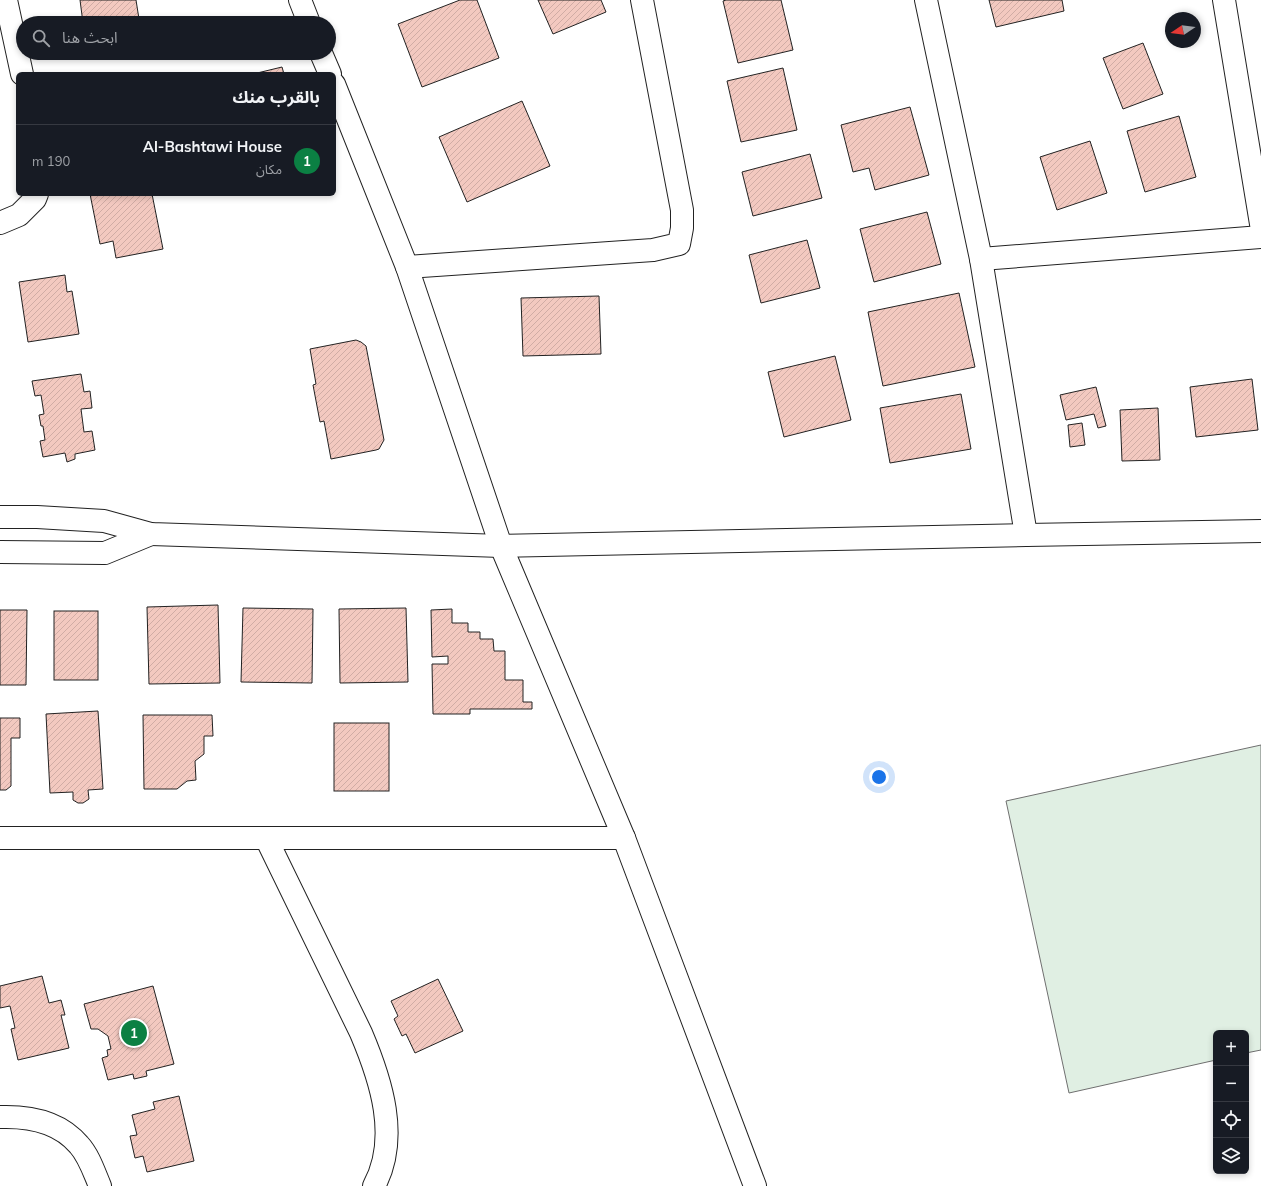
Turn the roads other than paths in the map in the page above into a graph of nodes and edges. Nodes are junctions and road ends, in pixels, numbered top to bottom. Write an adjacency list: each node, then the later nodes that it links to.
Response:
1 (6, 0): 7 (street)
2 (300, 0): 6 (street)
3 (642, 0): 18 (street)
4 (926, 0): 17 (street)
5 (1224, 0): 15 (street)
6 (307, 16)
7 (16, 46)
8 (19, 60): 10 (street)
9 (325, 60): 11 (street)
10 (22, 72)
11 (329, 72)
12 (336, 89): 18 (street)
13 (36, 196): 14 (street)
14 (0, 223)
15 (1261, 224)
16 (1261, 237): 17 (street)
17 (981, 260): 22 (street)
18 (407, 266): 23 (street)
19 (0, 517): 21 (street)
20 (1261, 531): 22 (street)
21 (151, 534): 23 (street); 24 (street)
22 (1026, 535): 23 (street)
23 (501, 546): 27 (street)
24 (0, 552)
25 (0, 838): 26 (street)
26 (266, 838): 27 (street); 30 (street)
27 (624, 838): 31 (street)
28 (0, 1117): 29 (street)
29 (100, 1186)
30 (374, 1186)
31 (755, 1186)

